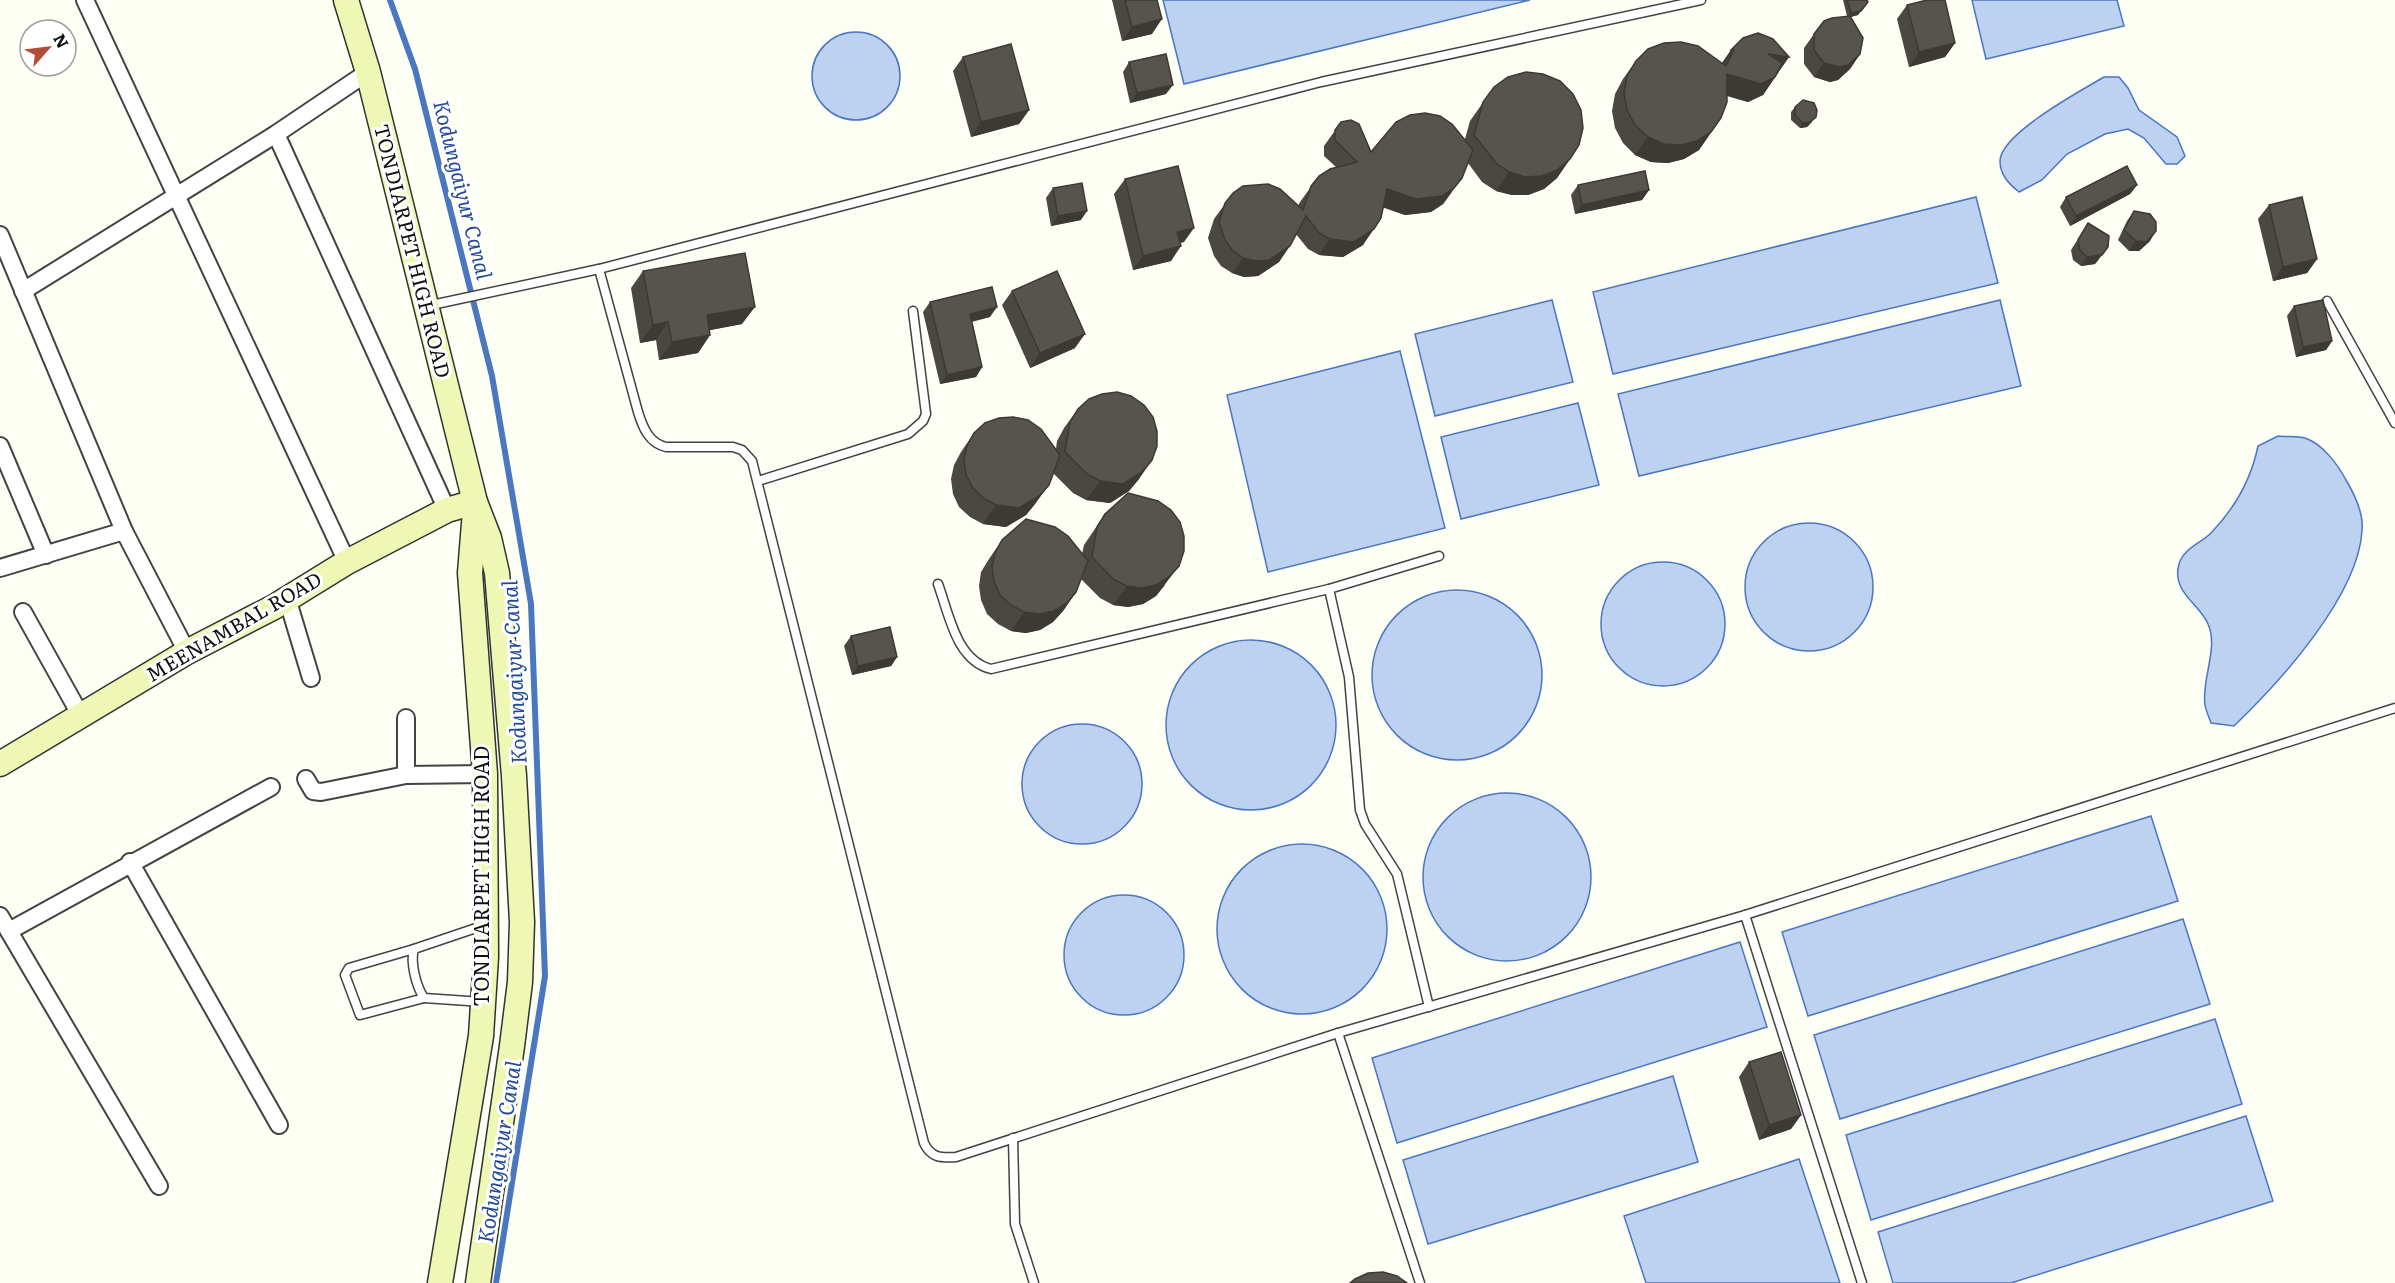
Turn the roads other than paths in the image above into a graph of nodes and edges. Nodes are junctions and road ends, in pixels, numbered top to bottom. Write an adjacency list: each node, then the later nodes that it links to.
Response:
1 (85, 0): 6 (street)
2 (346, 0): 4 (main road, TONDIARPET HIGH ROAD)
3 (1701, 0): 8 (lane)
4 (368, 72): 5 (street); 11 (main road, TONDIARPET HIGH ROAD)
5 (276, 134): 6 (street); 17 (street)
6 (177, 195): 9 (street); 21 (street)
7 (0, 235): 9 (street)
8 (599, 270): 11 (lane); 15 (lane)
9 (23, 291): 18 (street)
10 (2327, 301): 13 (lane)
11 (425, 307): 16 (main road, TONDIARPET HIGH ROAD)
12 (913, 311): 15 (lane)
13 (2395, 423)
14 (0, 446): 19 (street)
15 (758, 481): 48 (lane)
16 (475, 502): 17 (main road, MEENAMBAL ROAD); 34 (main road, TONDIARPET HIGH ROAD); 51 (main road, TONDIARPET HIGH ROAD)
17 (447, 510): 21 (main road, MEENAMBAL ROAD)
18 (124, 531): 19 (street); 27 (street)
19 (46, 555): 22 (street)
20 (1439, 556): 24 (lane)
21 (346, 562): 25 (main road, MEENAMBAL ROAD)
22 (0, 568)
23 (938, 584): 24 (lane)
24 (1329, 589): 45 (lane)
25 (287, 598): 27 (main road, MEENAMBAL ROAD); 28 (street)
26 (22, 612): 30 (street)
27 (187, 652): 30 (main road, MEENAMBAL ROAD)
28 (311, 678)
29 (2395, 708): 38 (lane)
30 (81, 716): 32 (main road, MEENAMBAL ROAD)
31 (406, 718): 33 (street)
32 (0, 764)
33 (406, 774): 34 (street); 35 (street)
34 (484, 774): 40 (main road, TONDIARPET HIGH ROAD)
35 (306, 779)
36 (270, 787): 37 (street)
37 (130, 862): 41 (street); 47 (street)
38 (1745, 915): 45 (lane); 54 (lane)
39 (0, 916): 41 (street)
40 (486, 924): 42 (lane); 44 (main road, TONDIARPET HIGH ROAD)
41 (9, 931): 49 (street)
42 (414, 949): 43 (lane); 43 (lane)
43 (424, 998): 44 (lane)
44 (483, 1002): 50 (main road, TONDIARPET HIGH ROAD)
45 (1429, 1006): 46 (lane)
46 (1338, 1033): 48 (lane); 53 (lane)
47 (279, 1125)
48 (1013, 1138): 52 (lane)
49 (159, 1186)
50 (440, 1283)
51 (478, 1283)
52 (1034, 1283)
53 (1420, 1283)
54 (1862, 1283)

